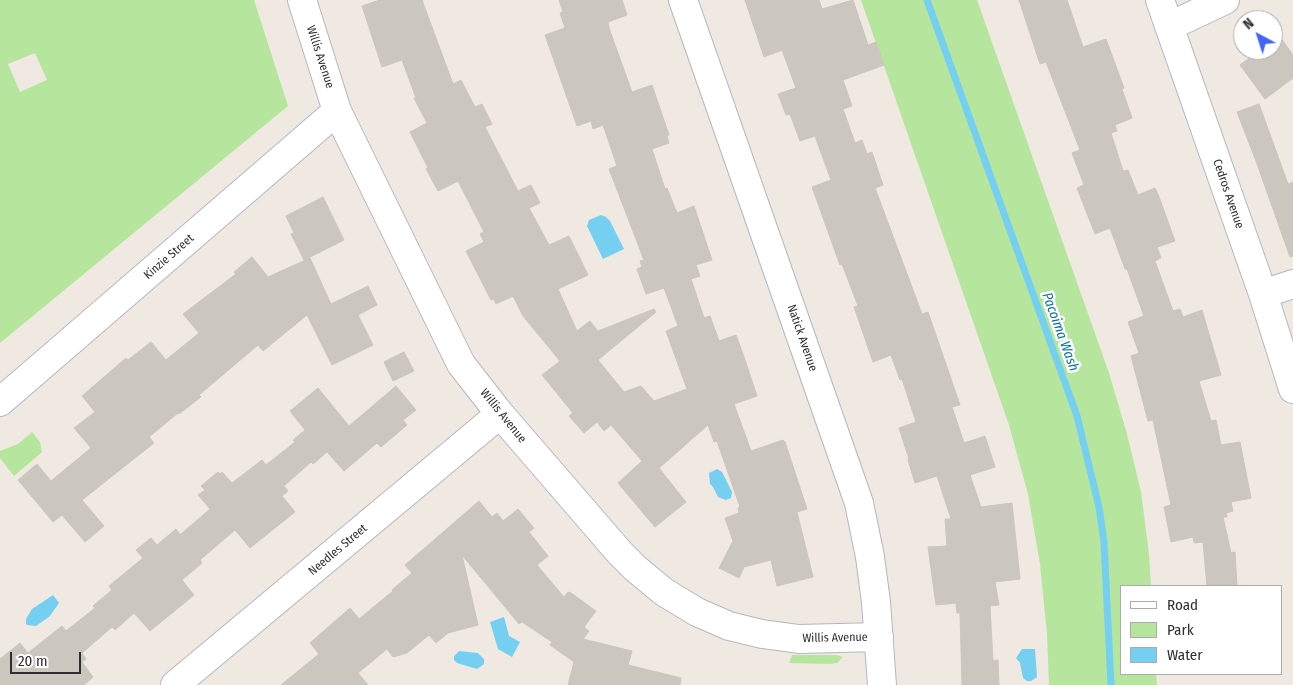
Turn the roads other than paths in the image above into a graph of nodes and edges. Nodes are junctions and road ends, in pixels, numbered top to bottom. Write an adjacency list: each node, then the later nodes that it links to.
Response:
1 (302, 0): 6 (street, Willis Avenue)
2 (683, 0): 12 (street, Natick Avenue)
3 (1160, 0): 5 (street, Cedros Avenue)
4 (1226, 0): 5 (street)
5 (1170, 26): 8 (street, Cedros Avenue)
6 (337, 111): 10 (street, Kinzie Street); 11 (street, Willis Avenue)
7 (1293, 284): 8 (street)
8 (1263, 294): 9 (street, Cedros Avenue)
9 (1293, 389)
10 (0, 402)
11 (500, 414): 12 (street, Willis Avenue); 13 (street, Needles Street)
12 (879, 637): 14 (street, Natick Avenue)
13 (175, 685)
14 (882, 685)

